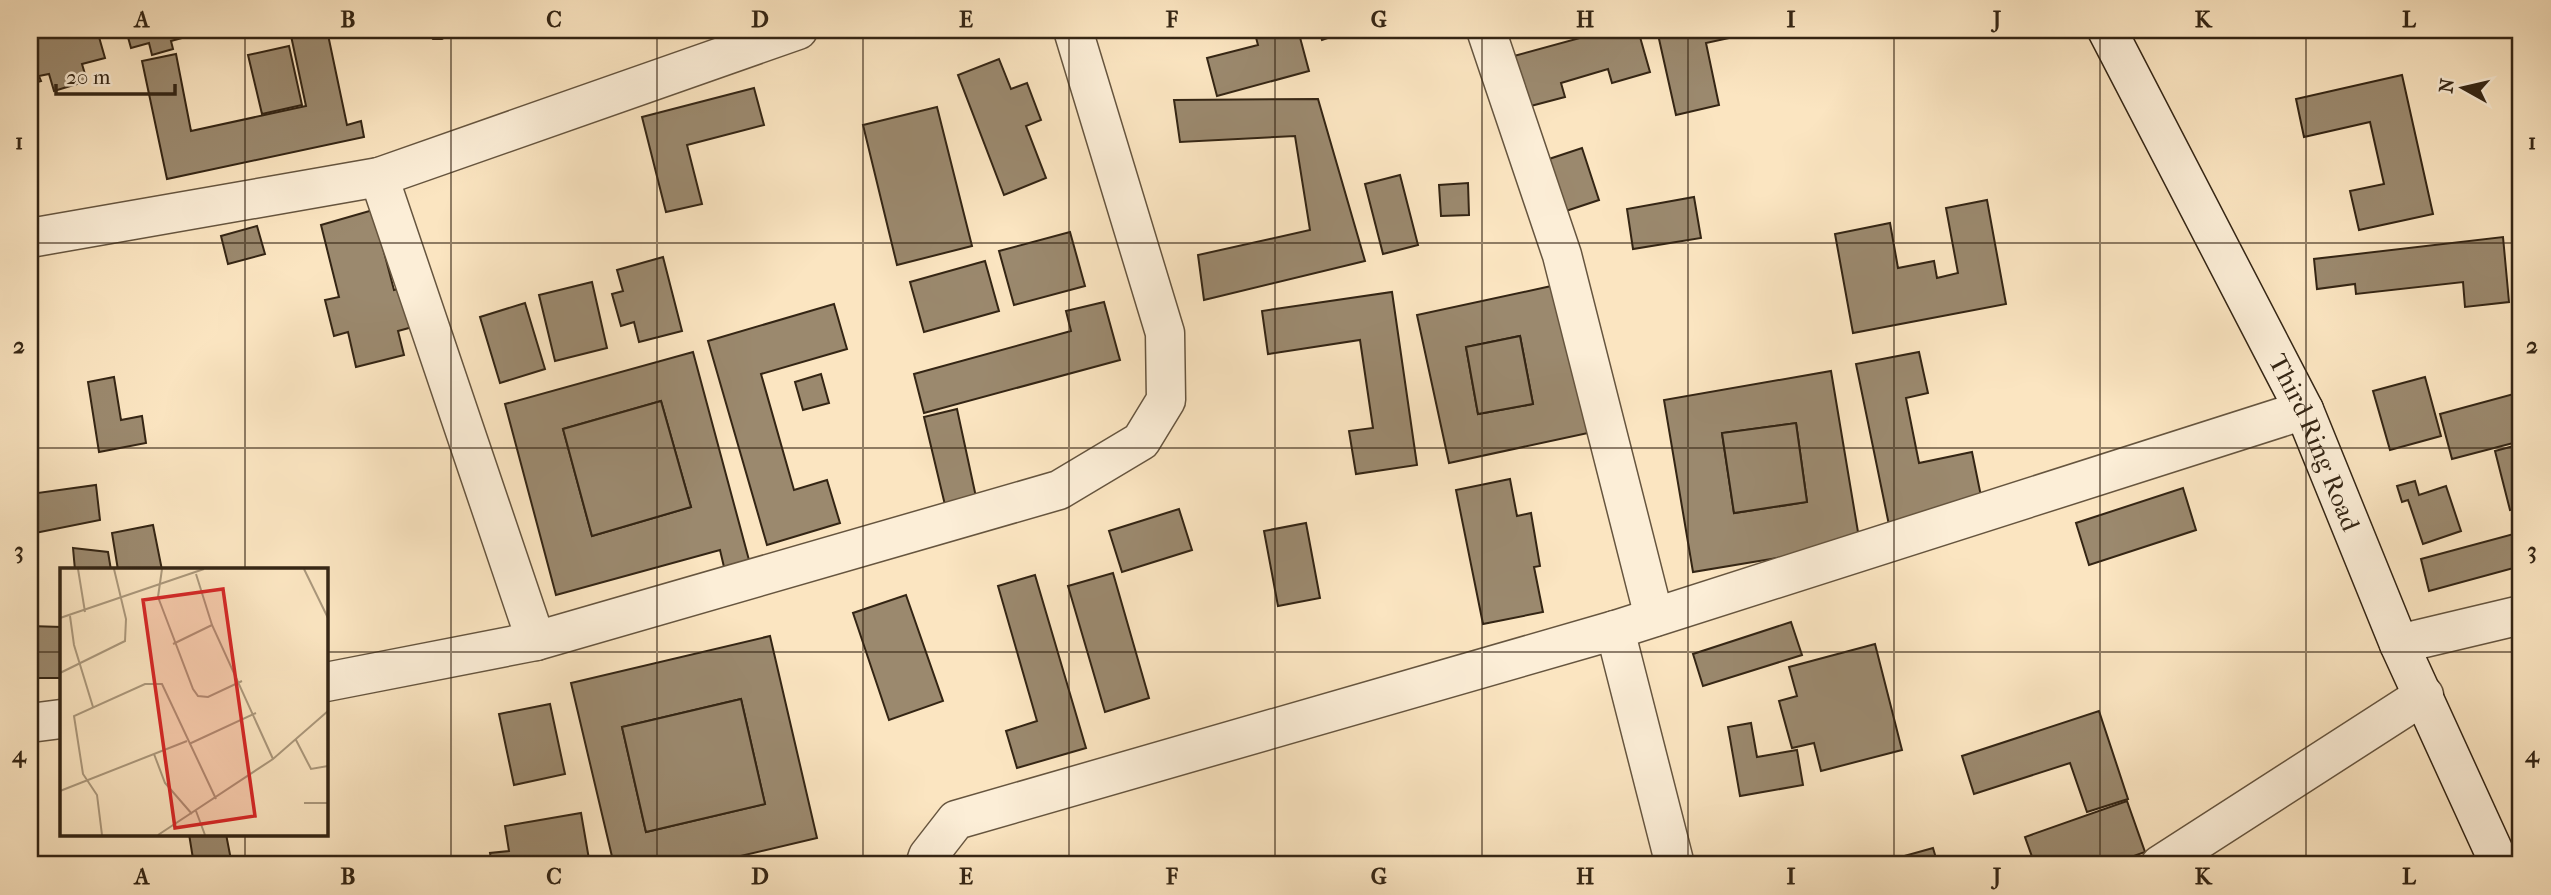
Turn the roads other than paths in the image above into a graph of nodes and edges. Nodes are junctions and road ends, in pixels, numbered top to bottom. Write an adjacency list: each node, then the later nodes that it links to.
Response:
1 (798, 30): 5 (street)
2 (1073, 30): 11 (street)
3 (1486, 30): 9 (street)
4 (2107, 30): 7 (street, Third Ring Road)
5 (379, 177): 6 (street); 11 (street)
6 (30, 238)
7 (2304, 410): 9 (street); 12 (street, Third Ring Road)
8 (2521, 615): 12 (street)
9 (1654, 617): 10 (street)
10 (1615, 630): 17 (street); 18 (street)
11 (536, 641): 13 (street)
12 (2399, 645): 14 (street, Third Ring Road)
13 (327, 682)
14 (2424, 695): 19 (street); 20 (street, Third Ring Road)
15 (60, 719): 16 (street)
16 (30, 723)
17 (925, 865)
18 (1675, 865)
19 (2160, 865)
20 (2500, 865)

